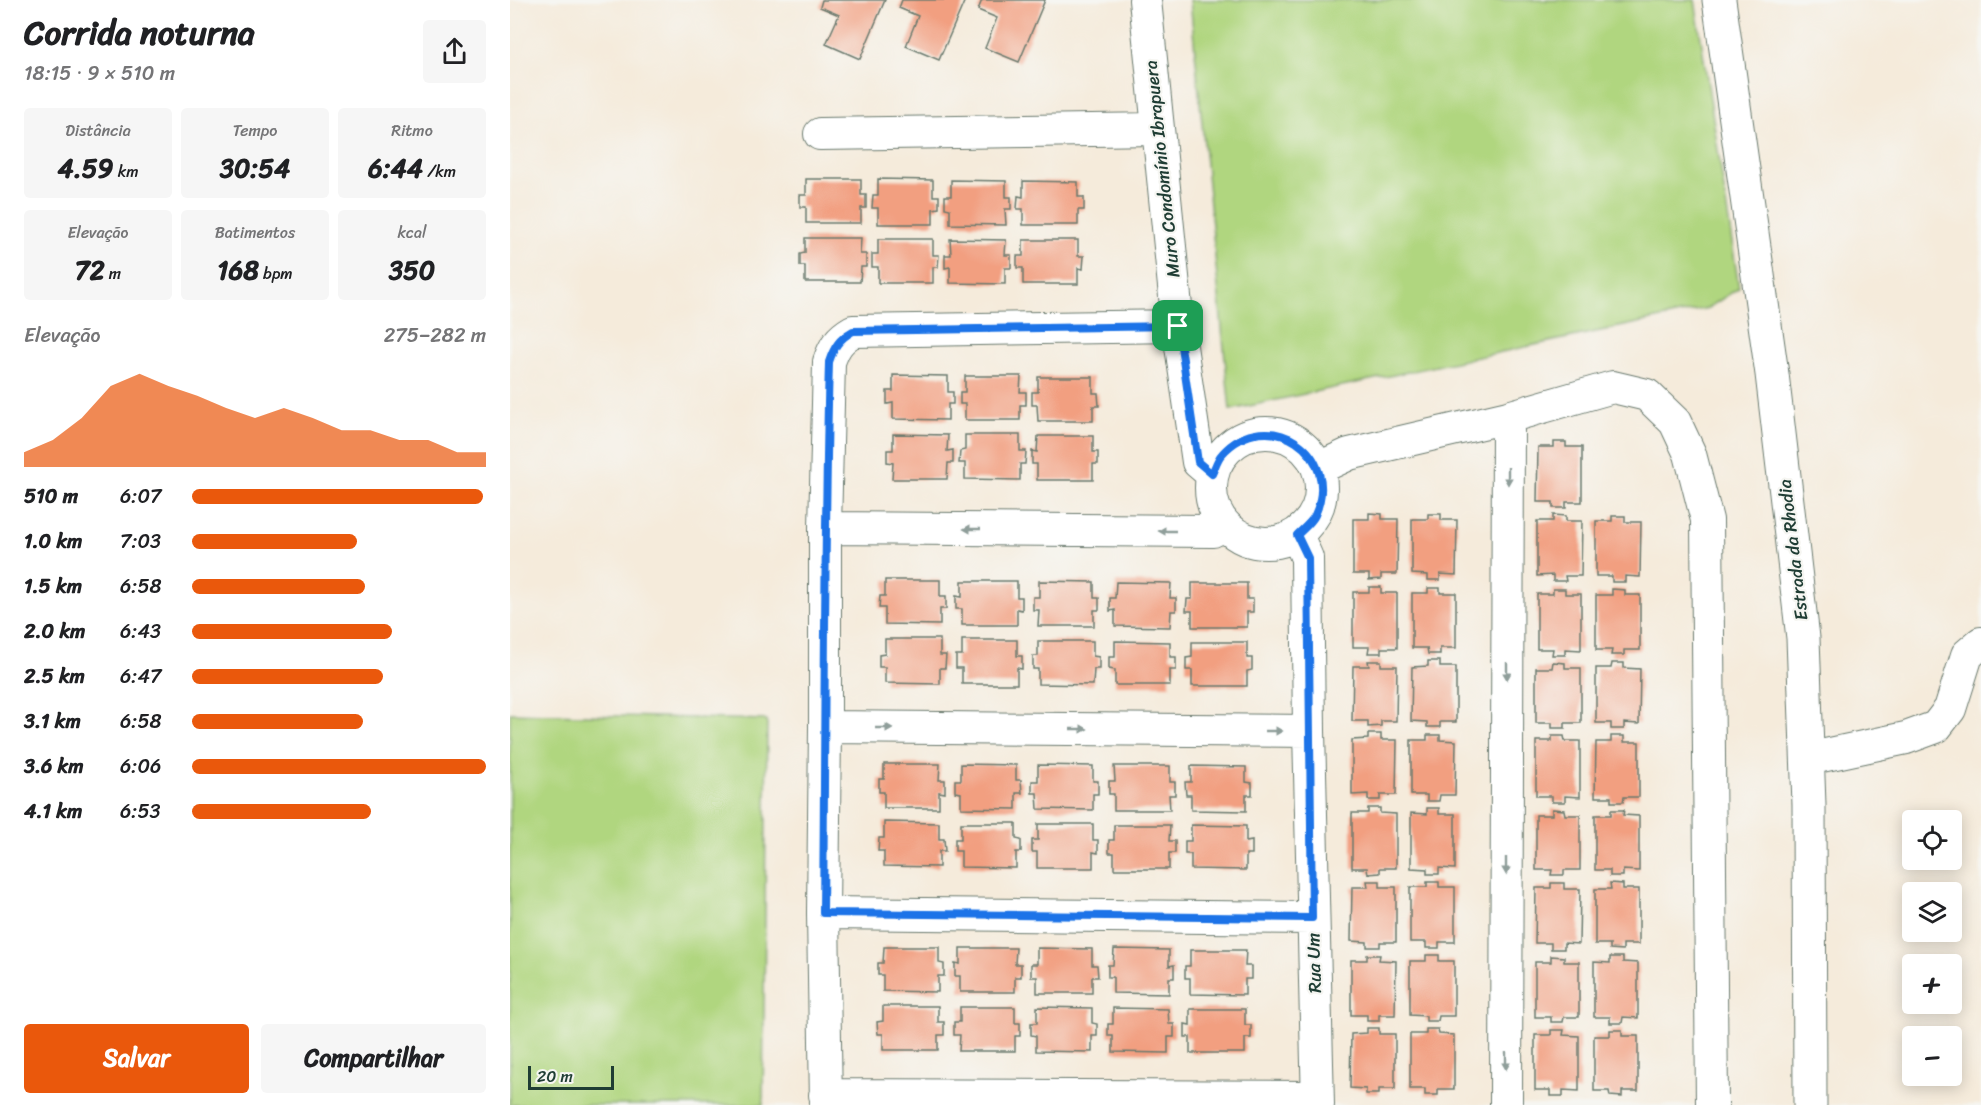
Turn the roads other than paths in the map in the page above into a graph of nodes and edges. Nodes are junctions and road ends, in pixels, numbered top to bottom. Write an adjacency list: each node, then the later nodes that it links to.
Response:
1 (1144, 0): 3 (street, Muro Condomínio Ibrapuera)
2 (1719, 0): 15 (main road, Estrada da Rhodia)
3 (1157, 129): 4 (street); 5 (street, Muro Condomínio Ibrapuera)
4 (820, 134)
5 (1178, 326): 8 (street, Muro Condomínio Ibrapuera); 10 (street)
6 (1508, 417): 7 (street); 20 (street, one-way to 20); 21 (street)
7 (1319, 468): 8 (street); 11 (street)
8 (1212, 474): 9 (street)
9 (1224, 524): 10 (street, one-way to 10); 11 (street)
10 (825, 528): 13 (street)
11 (1297, 535): 14 (street, Rua Um)
12 (1981, 643): 15 (street)
13 (825, 728): 14 (street, one-way to 14); 16 (street)
14 (1309, 731): 17 (street, Rua Um)
15 (1807, 759): 22 (main road, Estrada da Rhodia)
16 (823, 913): 17 (street); 18 (street)
17 (1312, 918): 19 (street, Rua Um)
18 (825, 1100): 19 (street)
19 (1317, 1101)
20 (1506, 1105)
21 (1712, 1105)
22 (1810, 1105)

